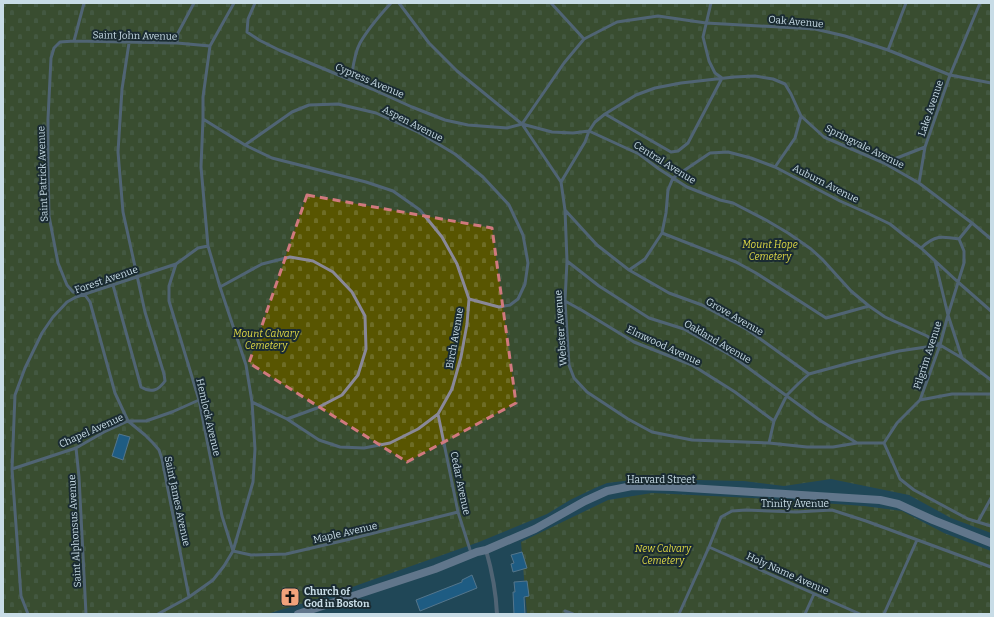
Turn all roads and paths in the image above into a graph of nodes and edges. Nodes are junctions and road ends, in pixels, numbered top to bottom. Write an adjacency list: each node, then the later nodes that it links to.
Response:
1 (84, 3): 13 (lane)
2 (194, 3): 16 (lane)
3 (234, 3): 17 (lane)
4 (255, 3): 21 (lane, Cypress Avenue)
5 (391, 3): 21 (lane)
6 (399, 3): 26 (lane, Central Avenue)
7 (551, 3): 12 (lane)
8 (711, 3): 11 (lane)
9 (906, 3): 18 (lane)
10 (980, 3): 19 (lane, Lake Avenue)
11 (706, 23): 12 (lane, Oak Avenue); 18 (lane, Oak Avenue); 20 (lane)
12 (584, 39): 26 (lane)
13 (74, 41): 14 (lane, Saint John Avenue); 15 (lane, Saint John Avenue)
14 (60, 42): 50 (lane, Saint Patrick Avenue)
15 (129, 43): 16 (lane, Saint John Avenue); 46 (lane)
16 (177, 44): 17 (lane, Saint John Avenue)
17 (210, 46): 25 (lane)
18 (888, 50): 19 (lane, Oak Avenue)
19 (950, 75): 22 (lane, Oak Avenue); 29 (lane, Lake Avenue)
20 (722, 78): 23 (lane, Springvale Avenue); 23 (lane); 24 (lane, Springvale Avenue)
21 (351, 80): 26 (lane, Cypress Avenue)
22 (991, 83)
23 (605, 114): 27 (lane, Springvale Avenue)
24 (801, 116): 30 (lane, Springvale Avenue); 31 (lane)
25 (203, 119): 28 (lane, Birch Avenue); 40 (lane)
26 (522, 124): 27 (lane, Central Avenue); 33 (lane, Webster Avenue)
27 (589, 131): 32 (lane, Central Avenue); 33 (lane, Springvale Avenue)
28 (245, 145): 51 (lane, Birch Avenue); 51 (lane, Aspen Avenue)
29 (926, 147): 30 (lane, Lake Avenue); 34 (lane, Lake Avenue)
30 (884, 163): 34 (lane, Springvale Avenue)
31 (775, 167): 32 (lane, Auburn Avenue); 41 (lane, Auburn Avenue)
32 (673, 178): 37 (lane); 53 (lane, Central Avenue)
33 (561, 182): 35 (lane, Webster Avenue)
34 (919, 183): 36 (lane)
35 (565, 210): 42 (lane, Webster Avenue); 45 (lane, Grove Avenue)
36 (972, 223): 38 (lane); 39 (lane)
37 (662, 232): 45 (lane); 53 (lane)
38 (959, 239): 41 (lane); 47 (lane, Pilgrim Avenue)
39 (991, 239)
40 (208, 246): 44 (lane, Forest Avenue); 49 (lane)
41 (921, 248): 43 (lane, Auburn Avenue)
42 (566, 261): 52 (lane, Webster Avenue); 61 (lane, Oakland Avenue)
43 (935, 261): 47 (lane, Auburn Avenue); 55 (lane, Pilgrim Avenue)
44 (176, 264): 46 (lane, Forest Avenue); 62 (lane, Hemlock Avenue)
45 (629, 270): 58 (lane, Grove Avenue)
46 (137, 278): 48 (lane, Forest Avenue); 48 (lane)
47 (958, 282): 54 (lane, Auburn Avenue); 55 (lane, Pilgrim Avenue)
48 (113, 285): 50 (lane, Forest Avenue)
49 (220, 287): 64 (lane); 66 (lane)
50 (85, 295): 67 (lane); 73 (lane, Forest Avenue)
51 (469, 299): 65 (lane, Birch Avenue)
52 (565, 301): 68 (lane, Elmwood Avenue); 69 (lane, Webster Avenue)
53 (869, 306): 56 (lane, Central Avenue)
54 (991, 311)
55 (948, 315): 56 (lane, Pilgrim Avenue); 57 (lane, Pilgrim Avenue)
56 (940, 345): 57 (lane, Central Avenue); 58 (lane); 63 (lane, Pilgrim Avenue)
57 (962, 358): 59 (lane, Central Avenue)
58 (809, 374): 61 (lane)
59 (991, 380)
60 (991, 394): 63 (lane, Pilgrim Avenue)
61 (787, 395): 68 (lane); 70 (lane, Oakland Avenue)
62 (199, 400): 67 (lane, Chapel Avenue); 82 (lane, Hemlock Avenue)
63 (920, 400): 71 (lane, Pilgrim Avenue)
64 (252, 402): 66 (lane, Birch Avenue); 82 (lane)
65 (438, 414): 66 (lane, Birch Avenue); 75 (lane, Cedar Avenue)
66 (286, 419)
67 (128, 421): 72 (lane, Chapel Avenue); 86 (lane, Saint James Avenue)
68 (774, 421): 69 (lane)
69 (769, 443): 70 (lane, Webster Avenue)
70 (857, 443): 71 (lane, Webster Avenue)
71 (884, 443): 76 (lane)
72 (76, 448): 73 (lane, Chapel Avenue); 89 (lane, Saint Alphonsus Avenue)
73 (12, 469): 88 (lane, Forest Avenue)
74 (991, 498): 76 (lane)
75 (458, 512): 82 (lane, Maple Avenue); 83 (lane, Cedar Avenue)
76 (978, 522): 77 (lane)
77 (991, 526)
78 (917, 540): 80 (lane, Trinity Avenue); 84 (lane, Trinity Avenue); 97 (lane)
79 (991, 543): 81 (main road, Harvard Street)
80 (709, 547): 85 (lane, Holy Name Avenue); 94 (lane, Trinity Avenue)
81 (486, 550): 83 (main road, Harvard Street); 92 (street)
82 (233, 551): 86 (lane)
83 (471, 554): 91 (main road, Harvard Street)
84 (991, 567)
85 (814, 594): 95 (lane); 96 (lane, Holy Name Avenue)
86 (189, 597): 90 (lane)
87 (565, 611): 93 (lane)
88 (28, 614)
89 (86, 614)
90 (158, 614)
91 (298, 614)
92 (497, 614)
93 (573, 614)
94 (679, 614)
95 (805, 614)
96 (860, 614)
97 (884, 614)

